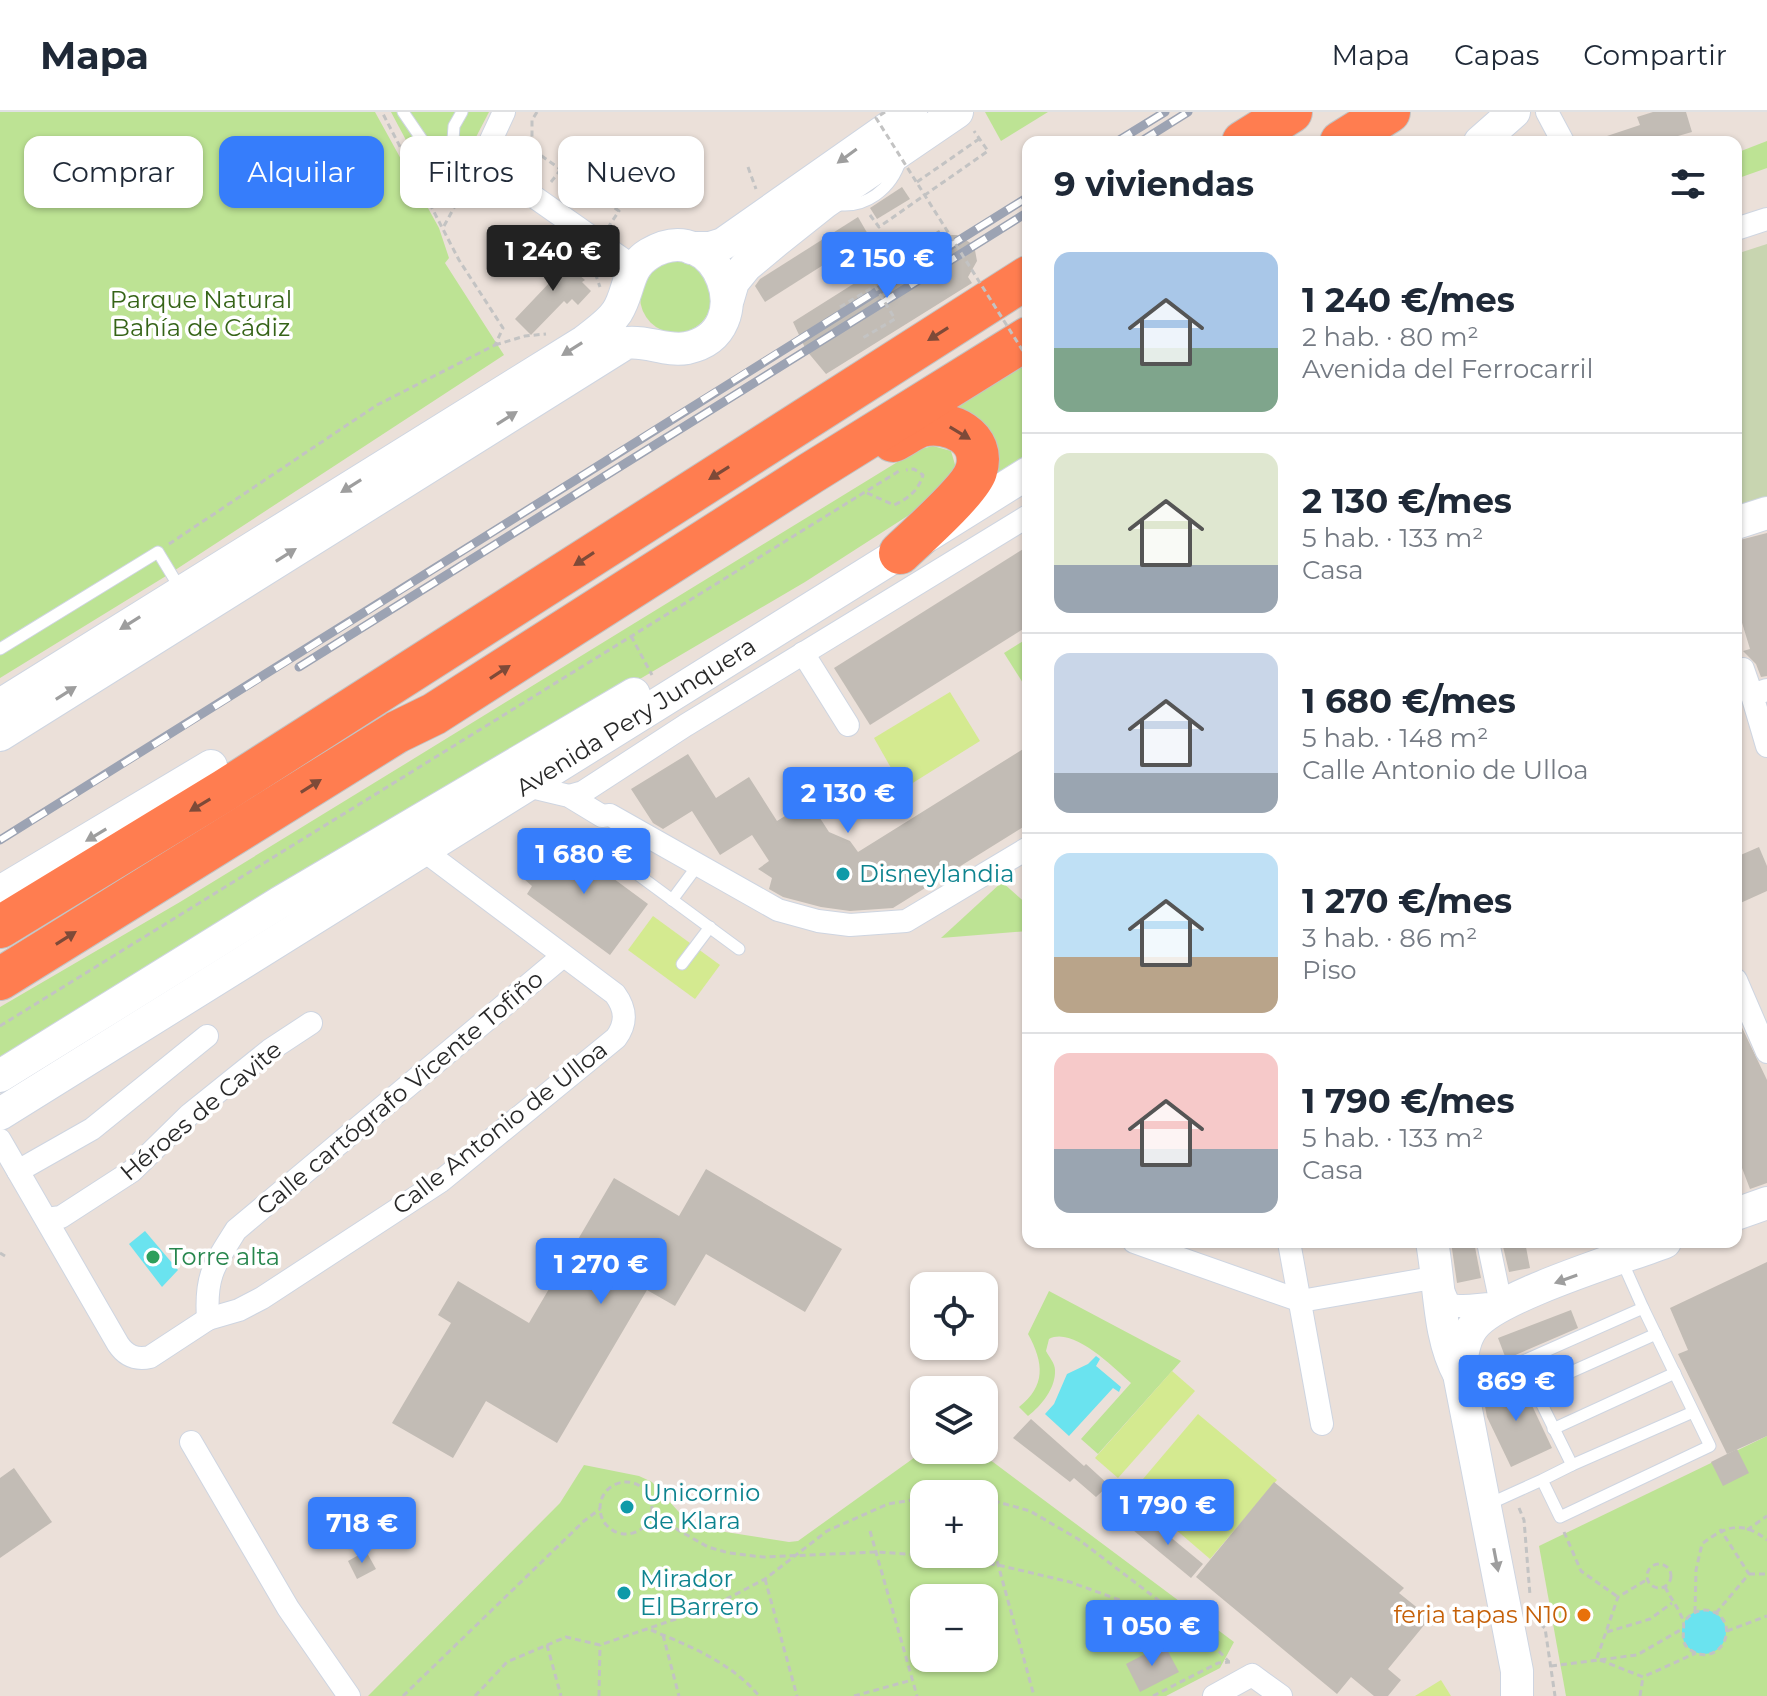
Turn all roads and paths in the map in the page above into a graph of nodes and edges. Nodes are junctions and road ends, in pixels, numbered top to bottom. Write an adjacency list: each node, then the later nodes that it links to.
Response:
1 (382, 112): 29 (path)
2 (403, 112): 12 (lane)
3 (462, 112): 13 (lane)
4 (504, 112): 14 (street)
5 (885, 112): 22 (path, bridge)
6 (911, 112): 31 (street, one-way to 31)
7 (1291, 112): 15 (highway)
8 (1389, 112): 16 (highway)
9 (1514, 112): 17 (street)
10 (1547, 112): 18 (street)
11 (965, 121): 19 (path); 35 (street)
12 (419, 136)
13 (453, 136)
14 (493, 136)
15 (1253, 136)
16 (1351, 136)
17 (1487, 136)
18 (1560, 136)
19 (979, 139): 22 (path); 27 (path)
20 (748, 167): 23 (path)
21 (558, 174): 24 (path)
22 (917, 182): 32 (path, bridge)
23 (757, 192)
24 (542, 196)
25 (542, 203): 33 (street)
26 (456, 208): 29 (path)
27 (860, 211)
28 (1767, 219): 30 (street)
29 (444, 226): 48 (path)
30 (1742, 227)
31 (691, 248): 33 (street); 35 (street)
32 (961, 252): 36 (path); 41 (path, bridge)
33 (629, 280): 40 (street); 50 (street, one-way to 50)
34 (1022, 281): 52 (highway, one-way to 52)
35 (728, 299): 40 (street)
36 (883, 299): 37 (path, bridge); 38 (path, bridge)
37 (840, 307)
38 (861, 339)
39 (1022, 342): 42 (highway)
40 (655, 344): 59 (street, one-way to 40)
41 (1022, 349)
42 (811, 473): 49 (highway, one-way to 49); 78 (highway, one-way to 42)
43 (1022, 477): 49 (street, Avenida Pery Junquera)
44 (867, 493): 44 (path); 81 (path)
45 (1767, 513): 47 (street)
46 (1022, 520): 54 (street)
47 (1742, 521)
48 (158, 552): 50 (lane); 53 (lane)
49 (900, 553): 51 (street, Avenida Pery Junquera)
50 (181, 590): 57 (street, one-way to 57)
51 (818, 602): 61 (street, Avenida Pery Junquera); 84 (street)
52 (502, 613): 62 (highway); 73 (highway, one-way to 73)
53 (0, 649)
54 (803, 653): 58 (street); 63 (street)
55 (1743, 669): 56 (street)
56 (1760, 692): 60 (street)
57 (0, 705)
58 (848, 725)
59 (0, 735)
60 (1767, 746)
61 (579, 753): 63 (street); 64 (street, Avenida Pery Junquera)
62 (211, 766): 71 (street, one-way to 71)
63 (593, 784): 65 (street); 66 (street)
64 (527, 786): 65 (street); 67 (street, Avenida Pery Junquera)
65 (569, 796): 66 (street)
66 (610, 815): 69 (street)
67 (423, 850): 76 (street, Calle Antonio de Ulloa); 85 (street, Avenida Pery Junquera)
68 (1022, 859): 69 (street)
69 (698, 865): 72 (lane)
70 (633, 871): 72 (lane)
71 (0, 892)
72 (672, 900): 74 (lane)
73 (0, 927)
74 (710, 927): 75 (lane); 77 (lane)
75 (739, 949)
76 (563, 956): 103 (street, Calle cartógrafo Vicente Tofiño); 103 (street, Calle Antonio de Ulloa)
77 (682, 964)
78 (0, 979)
79 (1742, 994): 83 (street)
80 (311, 1023): 90 (street, Héroes de Cavite)
81 (0, 1026)
82 (207, 1036): 87 (street)
83 (1767, 1052)
84 (0, 1076)
85 (0, 1114)
86 (0, 1140): 87 (street)
87 (18, 1171): 90 (street)
88 (1767, 1203): 89 (street)
89 (1742, 1212)
90 (47, 1219): 103 (street, Calle Antonio de Ulloa)
91 (1151, 1248): 100 (street)
92 (1290, 1248): 100 (street)
93 (1433, 1248): 99 (street)
94 (1489, 1248): 101 (street)
95 (1649, 1248): 98 (street)
96 (0, 1253): 97 (path)
97 (5, 1256)
98 (1621, 1259): 101 (street, one-way to 101); 102 (lane)
99 (1439, 1280): 100 (street); 101 (street); 106 (street)
100 (1301, 1301): 109 (street)
101 (1501, 1304): 106 (street)
102 (1643, 1308): 104 (lane); 107 (lane)
103 (208, 1319)
104 (1656, 1334): 105 (lane); 107 (lane)
105 (1675, 1373): 108 (lane); 110 (lane)
106 (1459, 1374): 116 (street)
107 (1533, 1389): 110 (lane)
108 (1693, 1412): 112 (lane); 120 (lane)
109 (1322, 1424)
110 (1553, 1429): 112 (lane)
111 (191, 1442): 156 (street)
112 (1572, 1465): 113 (lane)
113 (1542, 1480): 116 (lane); 120 (lane)
114 (910, 1500): 127 (path)
115 (998, 1502): 144 (path)
116 (1485, 1506): 155 (street, one-way to 155)
117 (600, 1509): 118 (path); 118 (path); 157 (path)
118 (652, 1510): 127 (path)
119 (1767, 1516): 122 (path)
120 (1560, 1517): 134 (path)
121 (1720, 1529): 122 (path); 129 (path); 136 (path)
122 (1747, 1530): 124 (path)
123 (870, 1531): 125 (path)
124 (1767, 1540)
125 (877, 1552): 126 (path); 127 (path); 154 (path)
126 (910, 1554)
127 (793, 1556): 131 (path)
128 (998, 1565): 144 (path); 166 (path)
129 (1749, 1574): 130 (path); 137 (path)
130 (1767, 1574)
131 (765, 1579): 141 (path); 163 (path)
132 (1648, 1579): 133 (path); 133 (path); 134 (path)
133 (1665, 1587): 135 (path)
134 (1618, 1597): 143 (path)
135 (1672, 1603): 139 (path); 143 (path)
136 (1695, 1612): 137 (path); 139 (path)
137 (1716, 1613): 142 (path)
138 (1767, 1616): 142 (path)
139 (1684, 1622): 140 (path)
140 (1682, 1629): 148 (path); 149 (path)
141 (651, 1630): 145 (path); 147 (path)
142 (1727, 1631): 148 (path)
143 (1607, 1632): 149 (path)
144 (1202, 1633): 150 (path)
145 (663, 1635): 161 (path); 162 (path)
146 (547, 1645): 147 (path); 158 (path); 159 (path)
147 (600, 1645): 160 (path)
148 (1696, 1653): 153 (path)
149 (1597, 1658): 151 (path); 153 (path)
150 (1229, 1662): 152 (path); 167 (path)
151 (1551, 1666)
152 (1252, 1675): 168 (street); 169 (street)
153 (1643, 1677): 170 (path)
154 (913, 1680): 164 (path); 165 (path)
155 (1521, 1688)
156 (349, 1696)
157 (403, 1696)
158 (475, 1696)
159 (561, 1696)
160 (599, 1696)
161 (679, 1696)
162 (759, 1696)
163 (797, 1696)
164 (854, 1696)
165 (917, 1696)
166 (1034, 1696)
167 (1153, 1696)
168 (1214, 1696)
169 (1281, 1696)
170 (1640, 1696)

